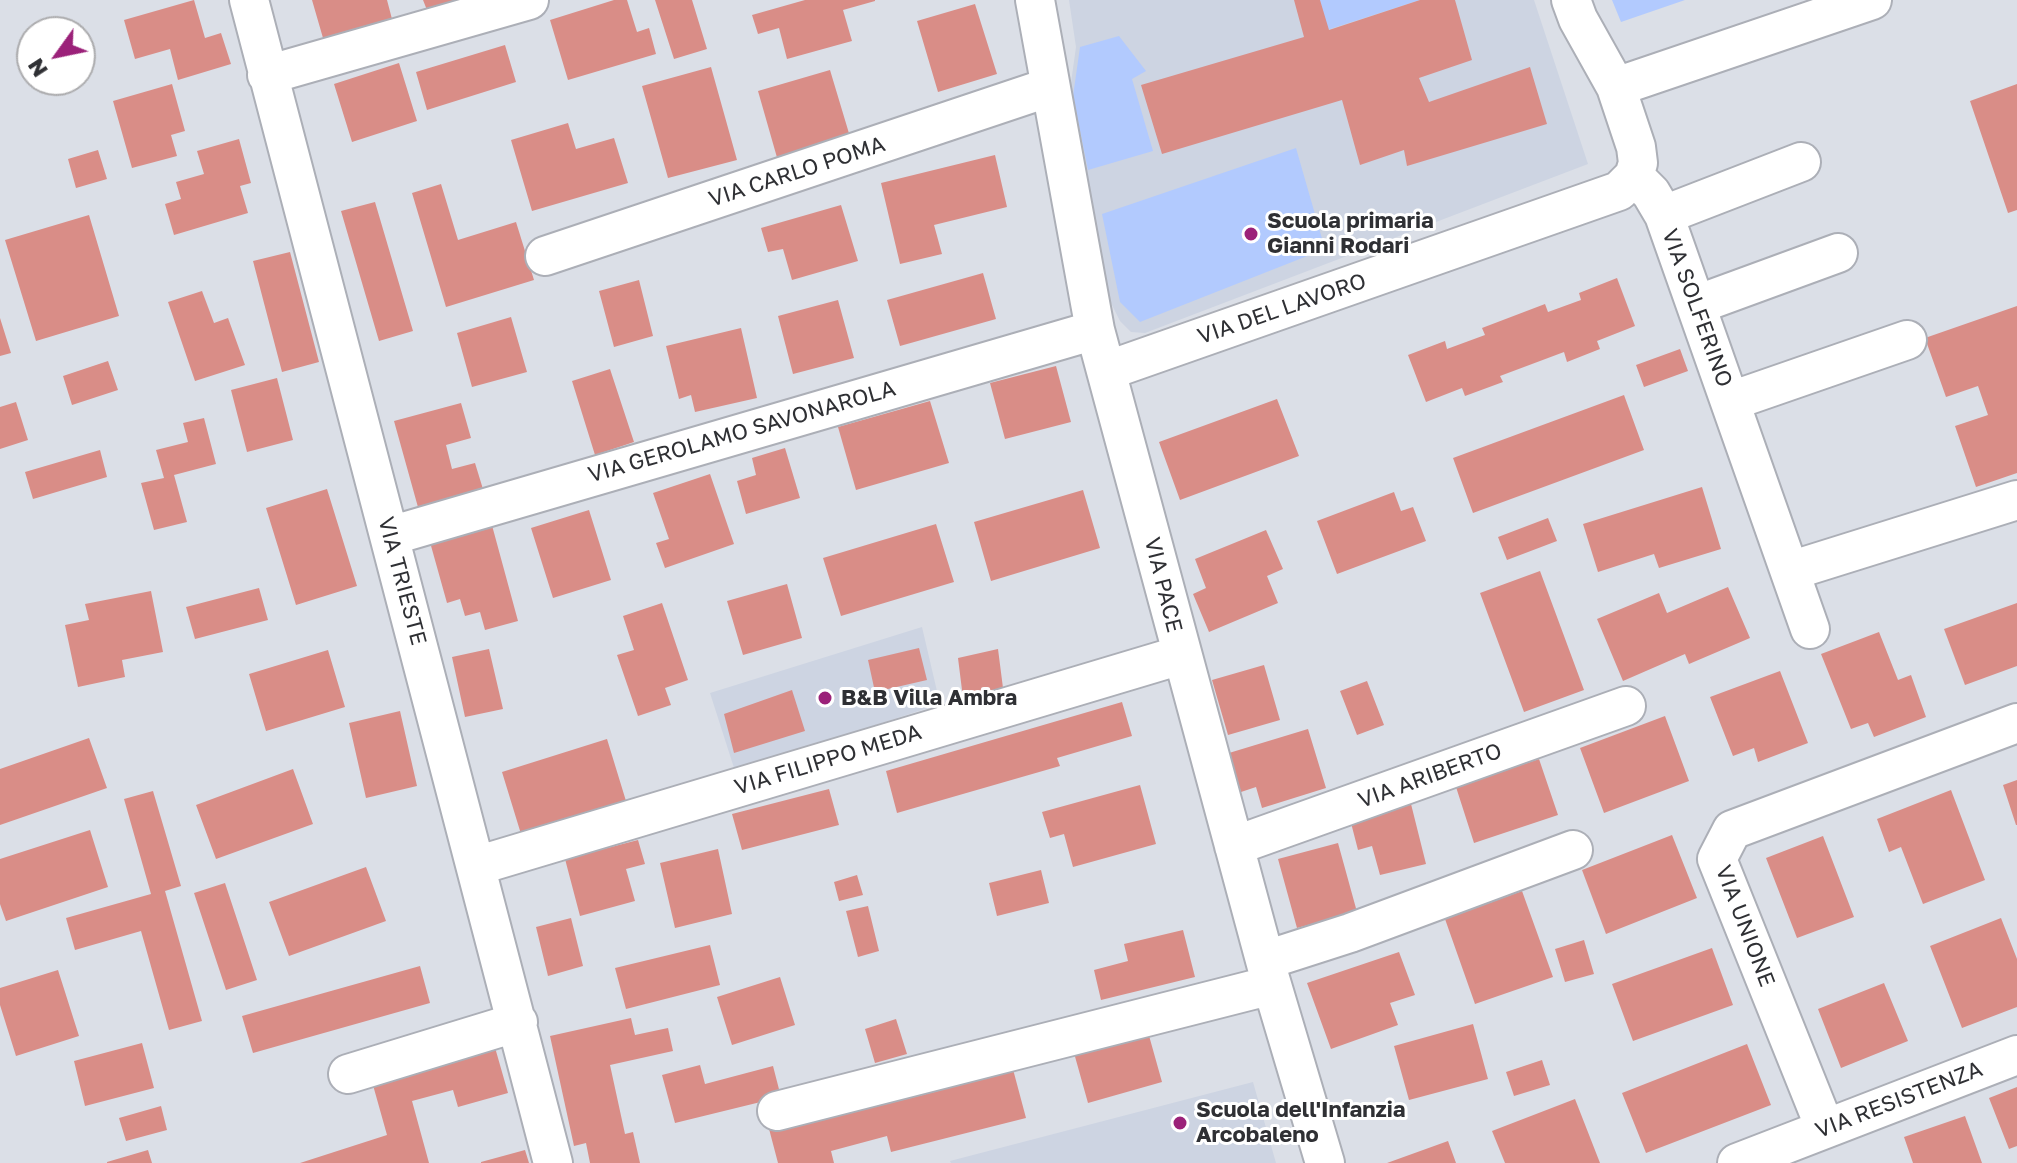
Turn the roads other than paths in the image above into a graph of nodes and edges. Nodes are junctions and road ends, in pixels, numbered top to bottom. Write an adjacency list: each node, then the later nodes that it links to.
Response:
1 (249, 0): 6 (street, VIA TRIESTE)
2 (529, 0): 6 (street)
3 (1035, 0): 7 (street, VIA PACE)
4 (1571, 0): 8 (street)
5 (1872, 0): 8 (street)
6 (267, 75): 20 (street, VIA TRIESTE)
7 (1050, 87): 13 (street, VIA CARLO POMA); 15 (street, VIA PACE)
8 (1616, 87): 10 (street)
9 (1801, 162): 11 (street)
10 (1634, 176): 11 (street, VIA SOLFERINO); 17 (street, VIA DEL LAVORO)
11 (1664, 215): 14 (street, VIA SOLFERINO)
12 (1838, 253): 14 (street)
13 (545, 256)
14 (1696, 305): 18 (street, VIA SOLFERINO)
15 (1095, 330): 17 (street, VIA PACE); 20 (street, VIA GEROLAMO SAVONAROLA)
16 (1907, 340): 18 (street)
17 (1106, 371): 23 (street, VIA PACE)
18 (1731, 401): 21 (street, VIA SOLFERINO)
19 (2017, 500): 21 (street)
20 (390, 536): 28 (street, VIA TRIESTE)
21 (1790, 571): 22 (street, VIA SOLFERINO)
22 (1810, 629)
23 (1181, 655): 26 (street, VIA PACE); 28 (street, VIA FILIPPO MEDA)
24 (1626, 706): 26 (street, VIA ARIBERTO)
25 (2017, 723): 34 (street, VIA UNIONE)
26 (1234, 846): 29 (street, VIA PACE)
27 (1573, 850): 29 (street)
28 (476, 866): 30 (street, VIA TRIESTE)
29 (1269, 973): 33 (street); 36 (street, VIA PACE)
30 (518, 1022): 32 (street); 35 (street, VIA TRIESTE)
31 (2017, 1055): 34 (street, VIA RESISTENZA)
32 (348, 1074)
33 (777, 1111)
34 (1825, 1128): 37 (street, VIA RESISTENZA)
35 (553, 1163)
36 (1325, 1163)
37 (1737, 1163)

